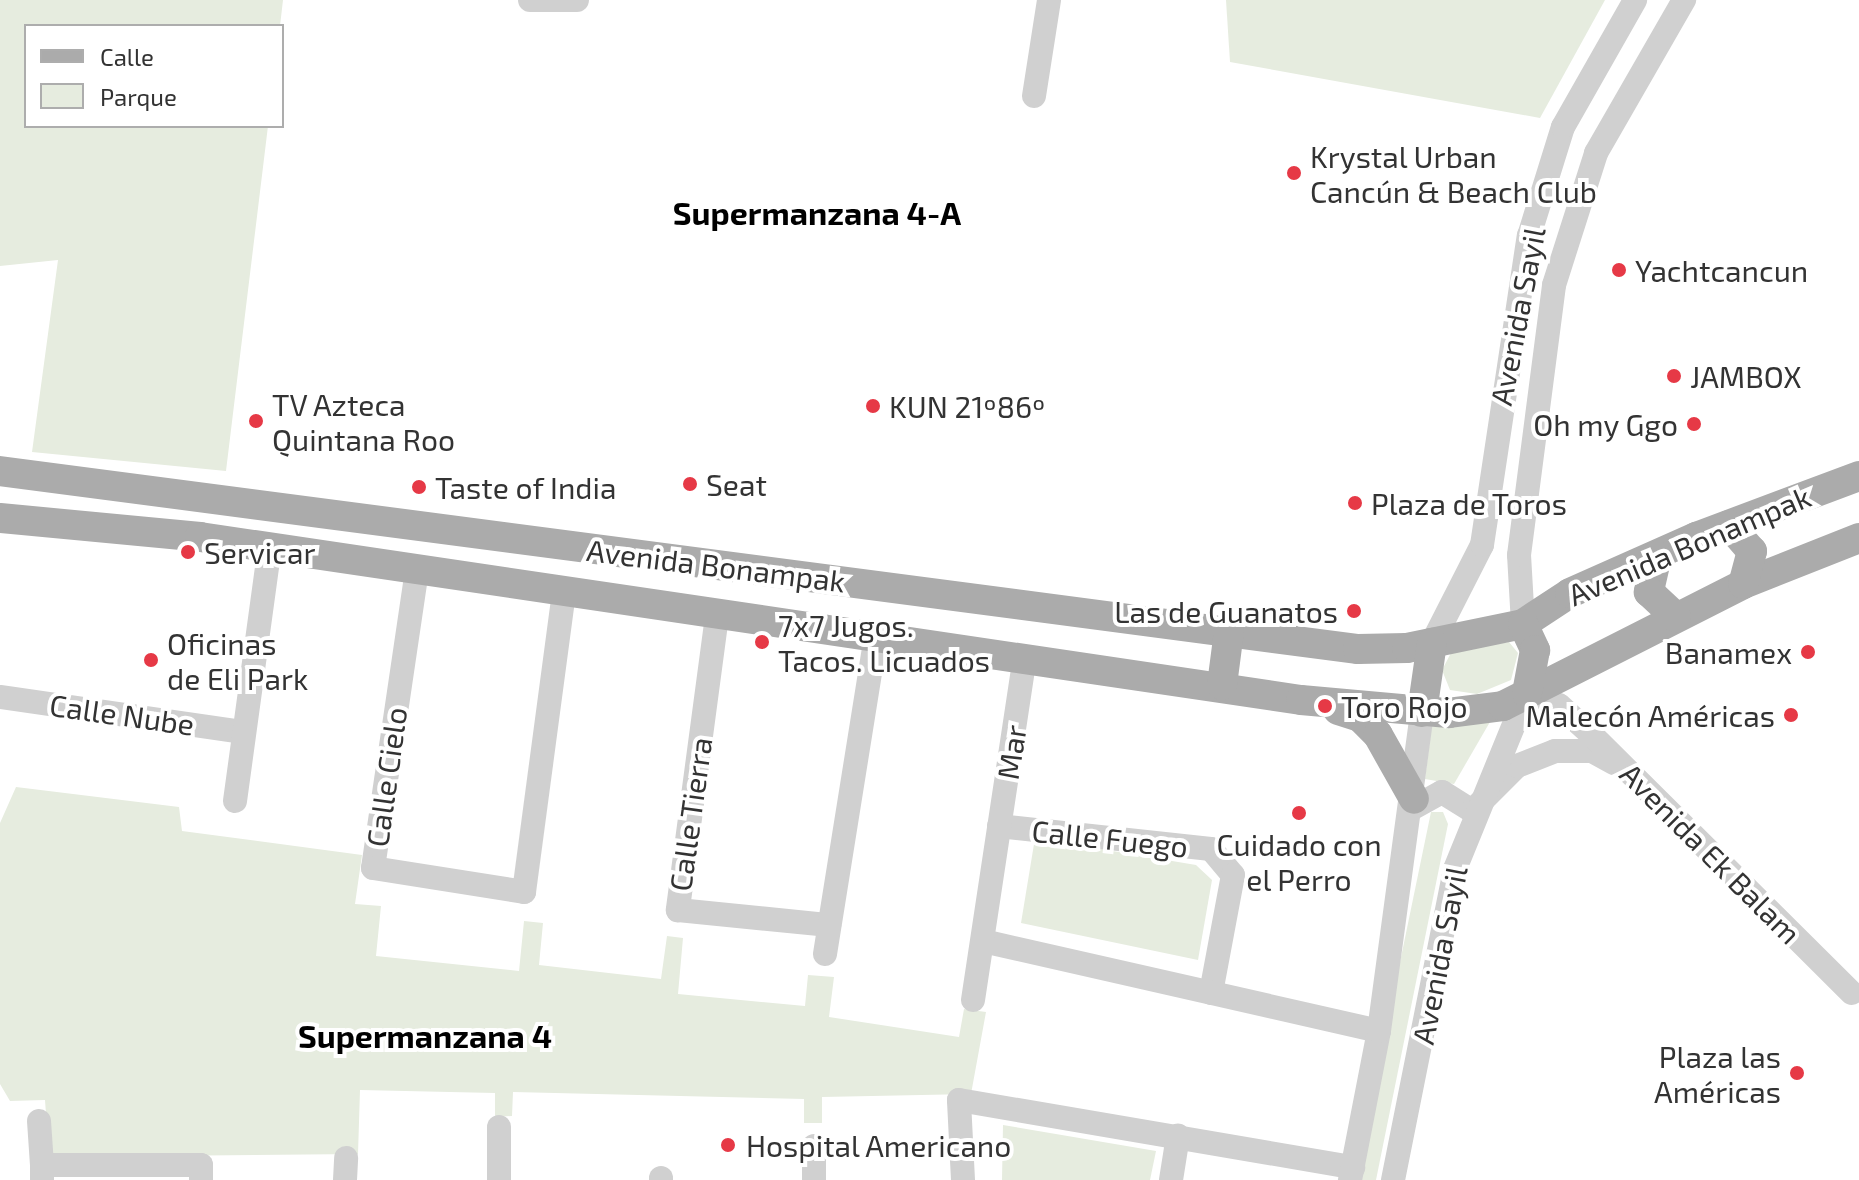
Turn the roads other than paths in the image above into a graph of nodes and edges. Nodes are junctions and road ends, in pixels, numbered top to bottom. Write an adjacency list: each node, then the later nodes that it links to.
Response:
1 (530, 0): 2 (street)
2 (577, 0)
3 (1049, 0): 6 (street)
4 (1635, 0): 8 (street, Avenida Sayil)
5 (1684, 0): 7 (street, Avenida Sayil)
6 (1034, 96)
7 (1532, 437): 8 (street); 25 (street, Avenida Sayil)
8 (1496, 438): 28 (street, Avenida Sayil)
9 (0, 471): 11 (main road, Avenida Bonampak)
10 (1859, 476): 15 (main road, Avenida Bonampak)
11 (103, 487): 12 (main road, Avenida Bonampak); 14 (main road)
12 (204, 498): 16 (main road); 26 (main road, Avenida Bonampak)
13 (0, 518): 14 (main road, Avenida Bonampak)
14 (99, 524): 16 (main road, Avenida Bonampak)
15 (1729, 525): 19 (main road, Avenida Bonampak); 21 (main road)
16 (200, 537): 18 (main road, Avenida Bonampak)
17 (1859, 538): 21 (main road, Avenida Bonampak)
18 (270, 547): 20 (main road, Avenida Bonampak); 35 (street)
19 (1657, 556): 24 (main road); 25 (main road, Avenida Bonampak)
20 (417, 570): 22 (main road, Avenida Bonampak); 22 (street, Calle Cielo)
21 (1743, 584): 24 (main road, Avenida Bonampak)
22 (564, 594): 23 (main road, Avenida Bonampak)
23 (717, 616): 27 (main road, Avenida Bonampak); 41 (street, Calle Tierra)
24 (1676, 617): 31 (main road, Avenida Bonampak)
25 (1523, 624): 28 (main road, Avenida Bonampak); 31 (main road)
26 (1229, 631): 28 (main road, Avenida Bonampak); 30 (main road)
27 (876, 637): 29 (main road, Avenida Bonampak); 41 (street)
28 (1432, 643): 34 (main road)
29 (1025, 658): 30 (main road, Avenida Bonampak); 40 (street, Mar)
30 (1222, 685): 33 (main road, Avenida Bonampak)
31 (1527, 693): 34 (main road, Avenida Bonampak); 36 (street, Avenida Ek Balam); 39 (street, Avenida Sayil)
32 (0, 697): 35 (street, Calle Nube)
33 (1301, 700): 34 (main road, Avenida Bonampak); 38 (main road)
34 (1422, 712): 38 (street, Avenida Sayil)
35 (244, 732): 37 (street)
36 (1630, 771): 39 (street); 45 (street, Avenida Ek Balam)
37 (235, 801)
38 (1414, 803): 39 (street); 47 (street, Avenida Sayil)
39 (1472, 811): 59 (street, Avenida Sayil)
40 (999, 826): 42 (street, Mar); 44 (street, Calle Fuego)
41 (829, 925): 43 (street)
42 (983, 941): 44 (street); 46 (street, Mar)
43 (825, 954)
44 (1211, 993): 47 (street)
45 (1852, 993)
46 (973, 1000)
47 (1379, 1031): 53 (street, Avenida Sayil)
48 (39, 1121): 52 (street)
49 (499, 1127): 55 (street)
50 (1178, 1136): 53 (street); 57 (street); 58 (street)
51 (814, 1146): 56 (street)
52 (42, 1173): 54 (street)
53 (1351, 1173)
54 (201, 1180)
55 (499, 1180)
56 (814, 1180)
57 (963, 1180)
58 (1171, 1180)
59 (1393, 1180)

